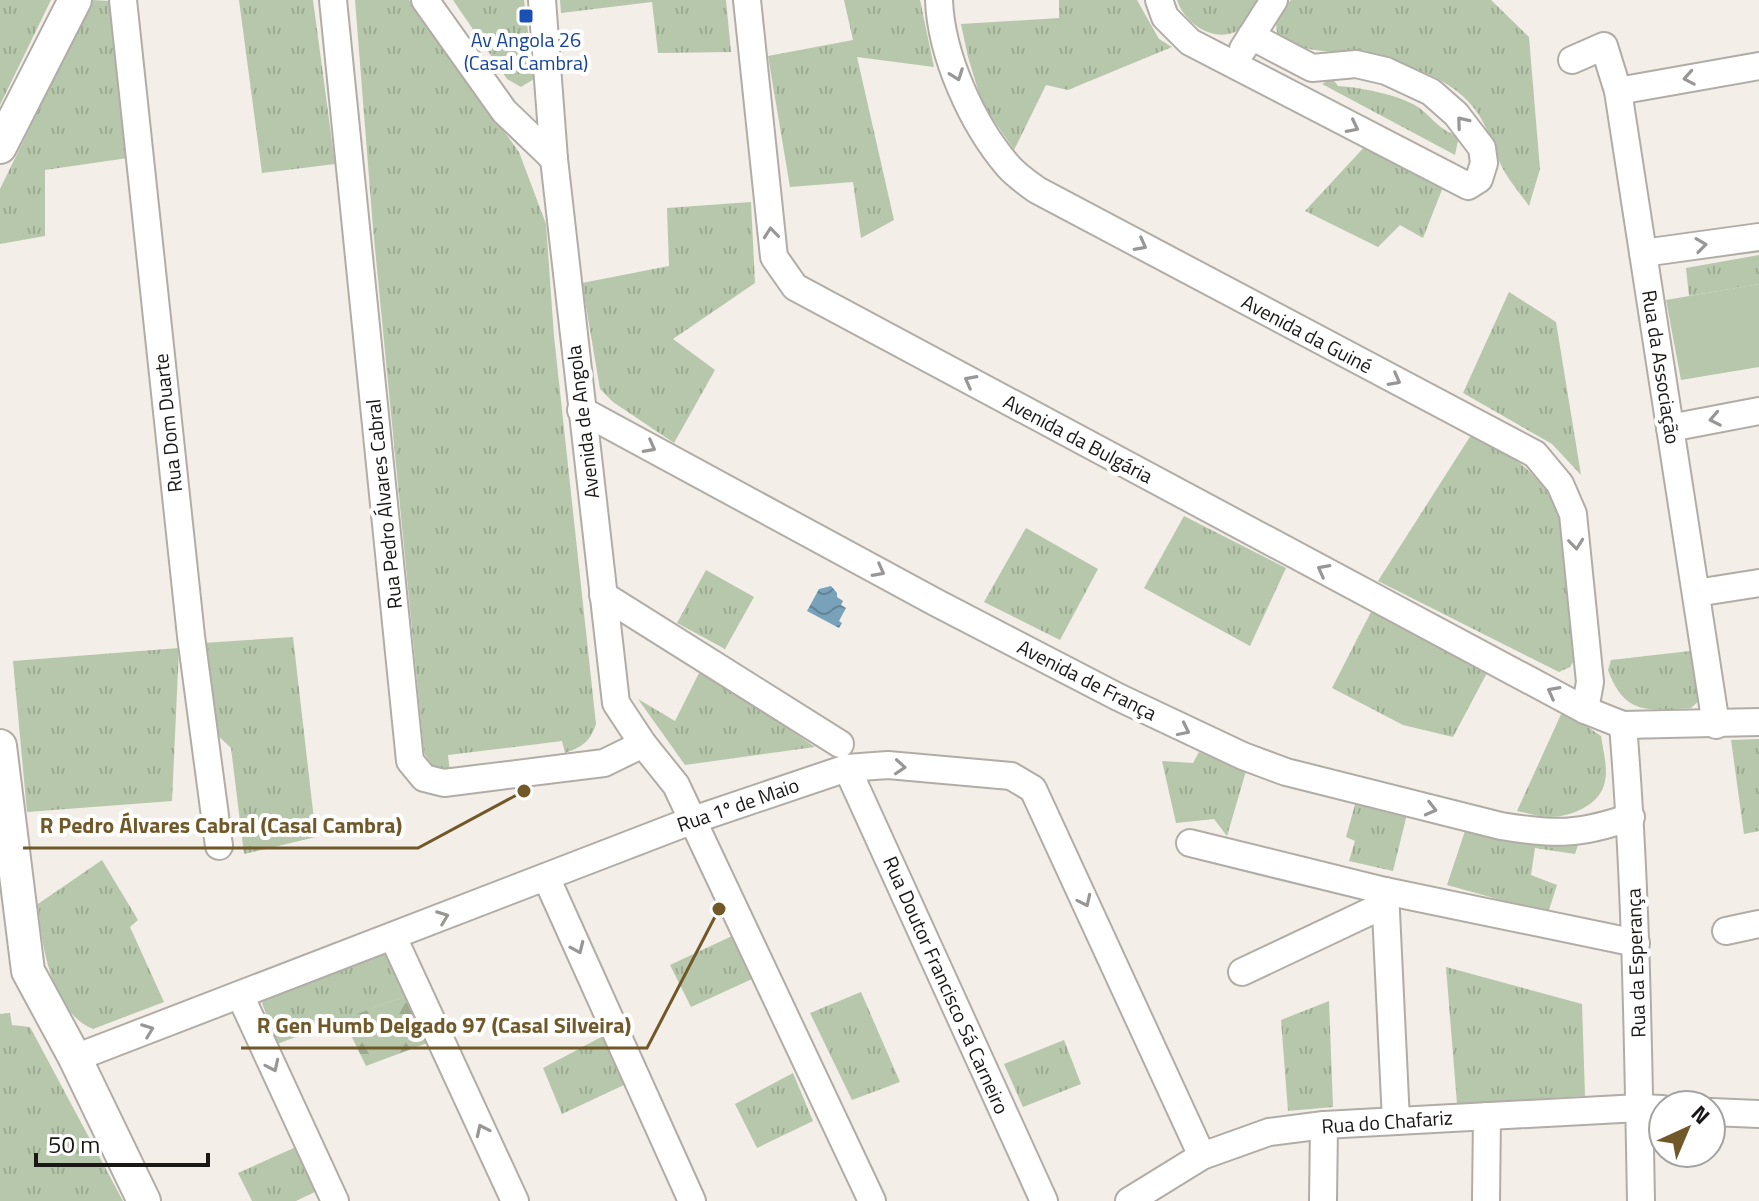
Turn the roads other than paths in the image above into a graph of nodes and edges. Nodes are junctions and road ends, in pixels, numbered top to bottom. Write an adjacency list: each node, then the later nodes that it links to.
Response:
1 (75, 0): 17 (street)
2 (123, 0): 37 (street, Rua Dom Duarte)
3 (333, 0): 31 (street, Rua Pedro Álvares Cabral)
4 (425, 0): 18 (street)
5 (542, 0): 18 (street, Avenida de Angola)
6 (747, 0): 27 (street, Avenida da Bulgária, one-way to 6)
7 (939, 0): 27 (street, Avenida da Guiné, one-way to 27)
8 (1159, 0): 12 (street)
9 (1274, 0): 10 (street)
10 (1251, 36): 12 (street); 14 (street)
11 (1572, 60): 15 (street, Rua da Associação)
12 (1234, 66): 16 (street)
13 (1759, 66): 15 (street, one-way to 15)
14 (1312, 68): 16 (street); 16 (street, one-way to 14)
15 (1618, 91): 20 (street, Rua da Associação)
16 (1303, 101)
17 (0, 147)
18 (554, 159): 21 (street, Avenida de Angola)
19 (1759, 237): 20 (street, one-way to 19)
20 (1643, 253): 23 (street, Rua da Associação)
21 (581, 410): 26 (street, Avenida de Angola); 34 (street, Avenida de França, one-way to 34)
22 (1759, 411): 23 (street, one-way to 23)
23 (1670, 428): 25 (street, Rua da Associação)
24 (1759, 583): 25 (street)
25 (1696, 593): 30 (street, Rua da Associação)
26 (603, 595): 31 (street, Avenida de Angola); 33 (street)
27 (1585, 710): 29 (street, Avenida da Bulgária)
28 (1759, 722): 30 (street)
29 (1623, 725): 30 (street); 34 (street, Rua da Esperança)
30 (1716, 725)
31 (643, 744): 35 (street, Avenida de Angola)
32 (0, 746): 46 (street)
33 (844, 756): 35 (street, Rua 1º de Maio); 55 (street, Rua 1º de Maio, one-way to 55); 61 (street, Rua Doutor Francisco Sá Carneiro)
34 (1631, 817): 43 (street, Rua da Esperança)
35 (693, 820): 38 (street, Rua 1º de Maio); 60 (street, Avenida de Angola)
36 (1190, 843): 39 (street)
37 (219, 846)
38 (546, 877): 42 (street, Rua 1º de Maio, one-way to 38); 59 (street, one-way to 59)
39 (1385, 897): 43 (street); 44 (street); 52 (street)
40 (1759, 924): 41 (street)
41 (1726, 931)
42 (393, 937): 45 (street, Rua 1º de Maio); 58 (street, one-way to 42)
43 (1636, 943): 47 (street, Rua da Esperança)
44 (1242, 972)
45 (240, 995): 46 (street, Rua 1º de Maio, one-way to 45); 57 (street, one-way to 57)
46 (75, 1058): 56 (street)
47 (1649, 1089)
48 (1647, 1109): 51 (street, Rua do Chafariz)
49 (1727, 1113): 50 (street)
50 (1759, 1114)
51 (1487, 1116): 52 (street, Rua do Chafariz); 64 (street)
52 (1396, 1121): 53 (street, Rua do Chafariz)
53 (1324, 1125): 55 (street, Rua do Chafariz); 63 (street)
54 (1647, 1146): 65 (street, Rua da Esperança)
55 (1202, 1156): 62 (street, Rua do Chafariz)
56 (144, 1201)
57 (335, 1201)
58 (515, 1201)
59 (692, 1201)
60 (872, 1201)
61 (1044, 1201)
62 (1129, 1201)
63 (1323, 1201)
64 (1486, 1201)
65 (1641, 1201)

